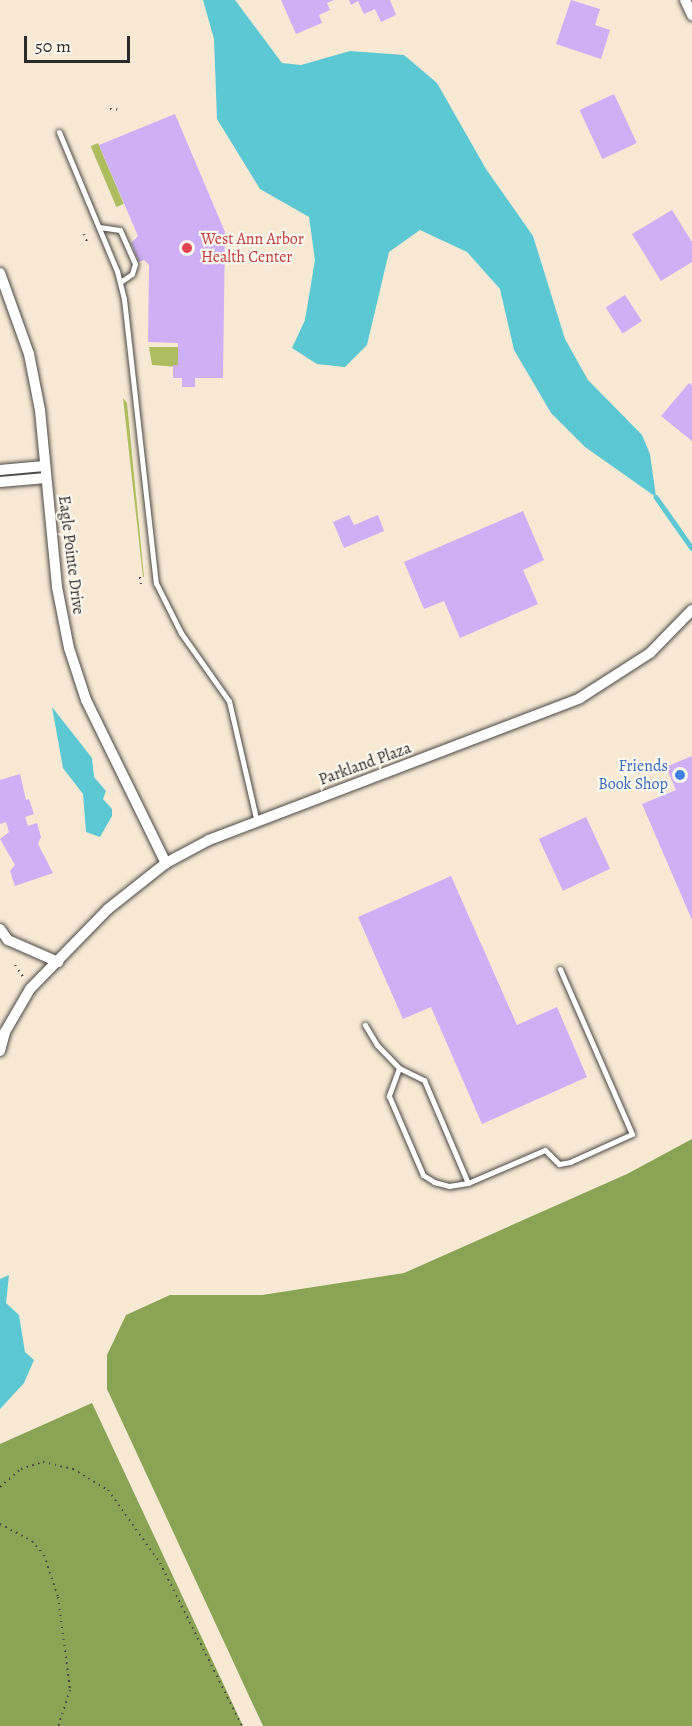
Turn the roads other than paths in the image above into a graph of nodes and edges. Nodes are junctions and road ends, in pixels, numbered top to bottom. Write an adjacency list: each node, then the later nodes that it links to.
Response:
1 (685, 0): 2 (street)
2 (692, 15)
3 (59, 132): 4 (lane)
4 (99, 227): 6 (lane); 6 (lane)
5 (0, 273): 7 (street, Eagle Pointe Drive)
6 (120, 282): 12 (lane)
7 (44, 466): 8 (street); 9 (street, Eagle Pointe Drive)
8 (0, 470)
9 (46, 478): 10 (street); 13 (street, Eagle Pointe Drive)
10 (0, 482)
11 (692, 610): 12 (street, Parkland Plaza)
12 (257, 822): 13 (street, Parkland Plaza)
13 (166, 863): 15 (street, Parkland Plaza)
14 (0, 929): 15 (street)
15 (58, 962): 18 (street, Parkland Plaza)
16 (560, 969): 20 (lane)
17 (365, 1025): 19 (lane)
18 (0, 1050)
19 (399, 1068): 20 (lane); 20 (lane)
20 (468, 1183)

